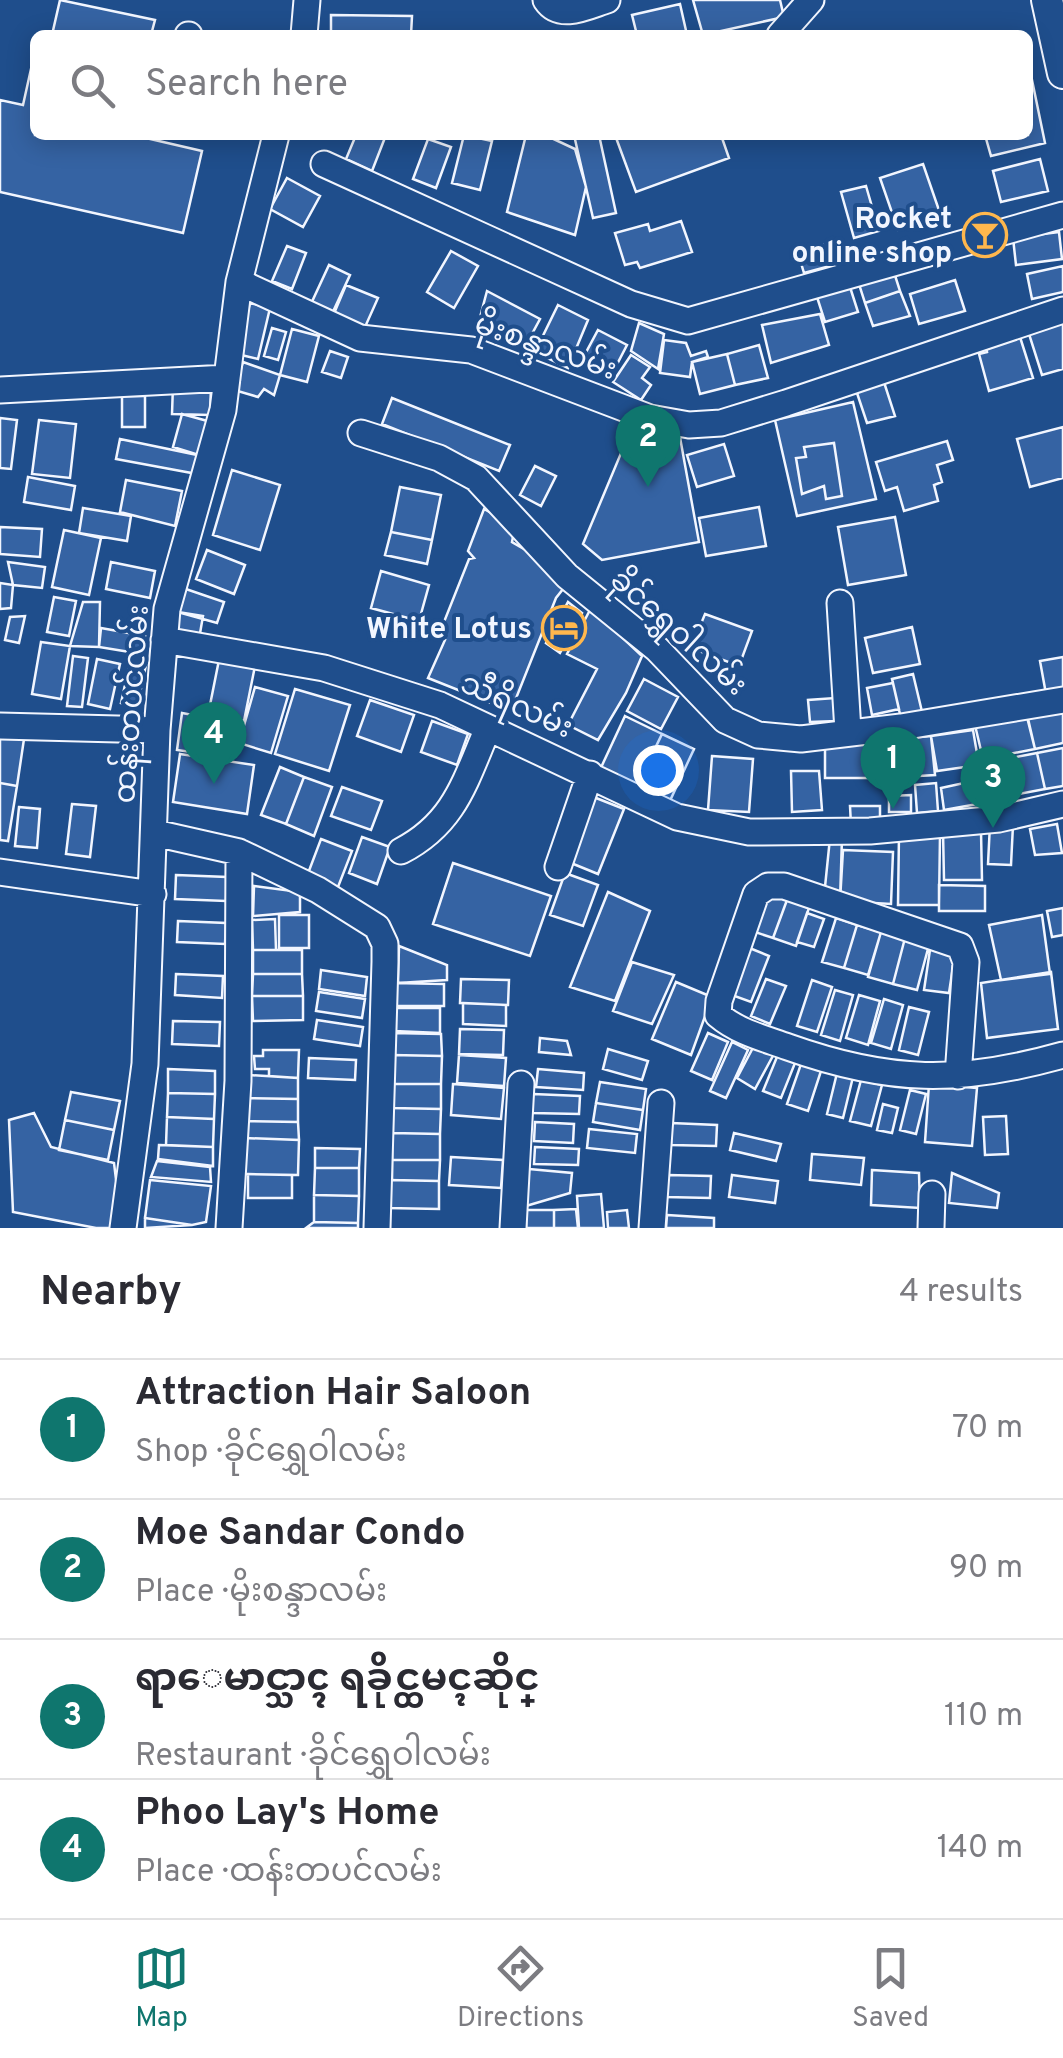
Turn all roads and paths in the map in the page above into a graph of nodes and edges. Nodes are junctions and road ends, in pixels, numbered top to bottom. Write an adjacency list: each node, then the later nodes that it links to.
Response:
1 (308, 0): 6 (street)
2 (546, 0): 3 (street)
3 (607, 0)
4 (811, 0): 7 (street)
5 (1048, 0): 8 (main road)
6 (305, 30)
7 (784, 30)
8 (1063, 73)
9 (275, 140): 12 (street, ထန်းတပင်လမ်း)
10 (324, 164): 11 (street)
11 (1063, 215)
12 (239, 282): 13 (street, မိုးစန္ဒာလမ်း); 14 (street, ထန်းတပင်လမ်း)
13 (1063, 310)
14 (227, 378): 15 (street); 18 (street, ထန်းတပင်လမ်း)
15 (0, 390)
16 (362, 433): 23 (street, ခိုင်ရွှေဝါလမ်း)
17 (840, 603): 23 (street)
18 (164, 640): 21 (street, သီရိလမ်း); 22 (street, ထန်းတပင်လမ်း)
19 (1063, 700): 23 (street, ခိုင်ရွှေဝါလမ်း)
20 (0, 726): 22 (street)
21 (488, 728): 24 (street, သီရိလမ်း); 27 (street)
22 (157, 730): 26 (street, ထန်းတပင်လမ်း)
23 (848, 732)
24 (590, 774): 25 (street, သီရိလမ်း); 29 (street)
25 (1063, 804)
26 (155, 833): 28 (street); 31 (street, ထန်းတပင်လမ်း)
27 (400, 850)
28 (239, 852): 38 (street); 39 (street)
29 (558, 867)
30 (0, 872): 31 (street)
31 (153, 894): 37 (street, ထန်းတပင်လမ်း)
32 (1063, 1055): 33 (street)
33 (958, 1076): 33 (street)
34 (521, 1084): 40 (street)
35 (661, 1103): 41 (street)
36 (932, 1194): 42 (street)
37 (123, 1228)
38 (229, 1228)
39 (377, 1228)
40 (512, 1228)
41 (652, 1228)
42 (930, 1228)

